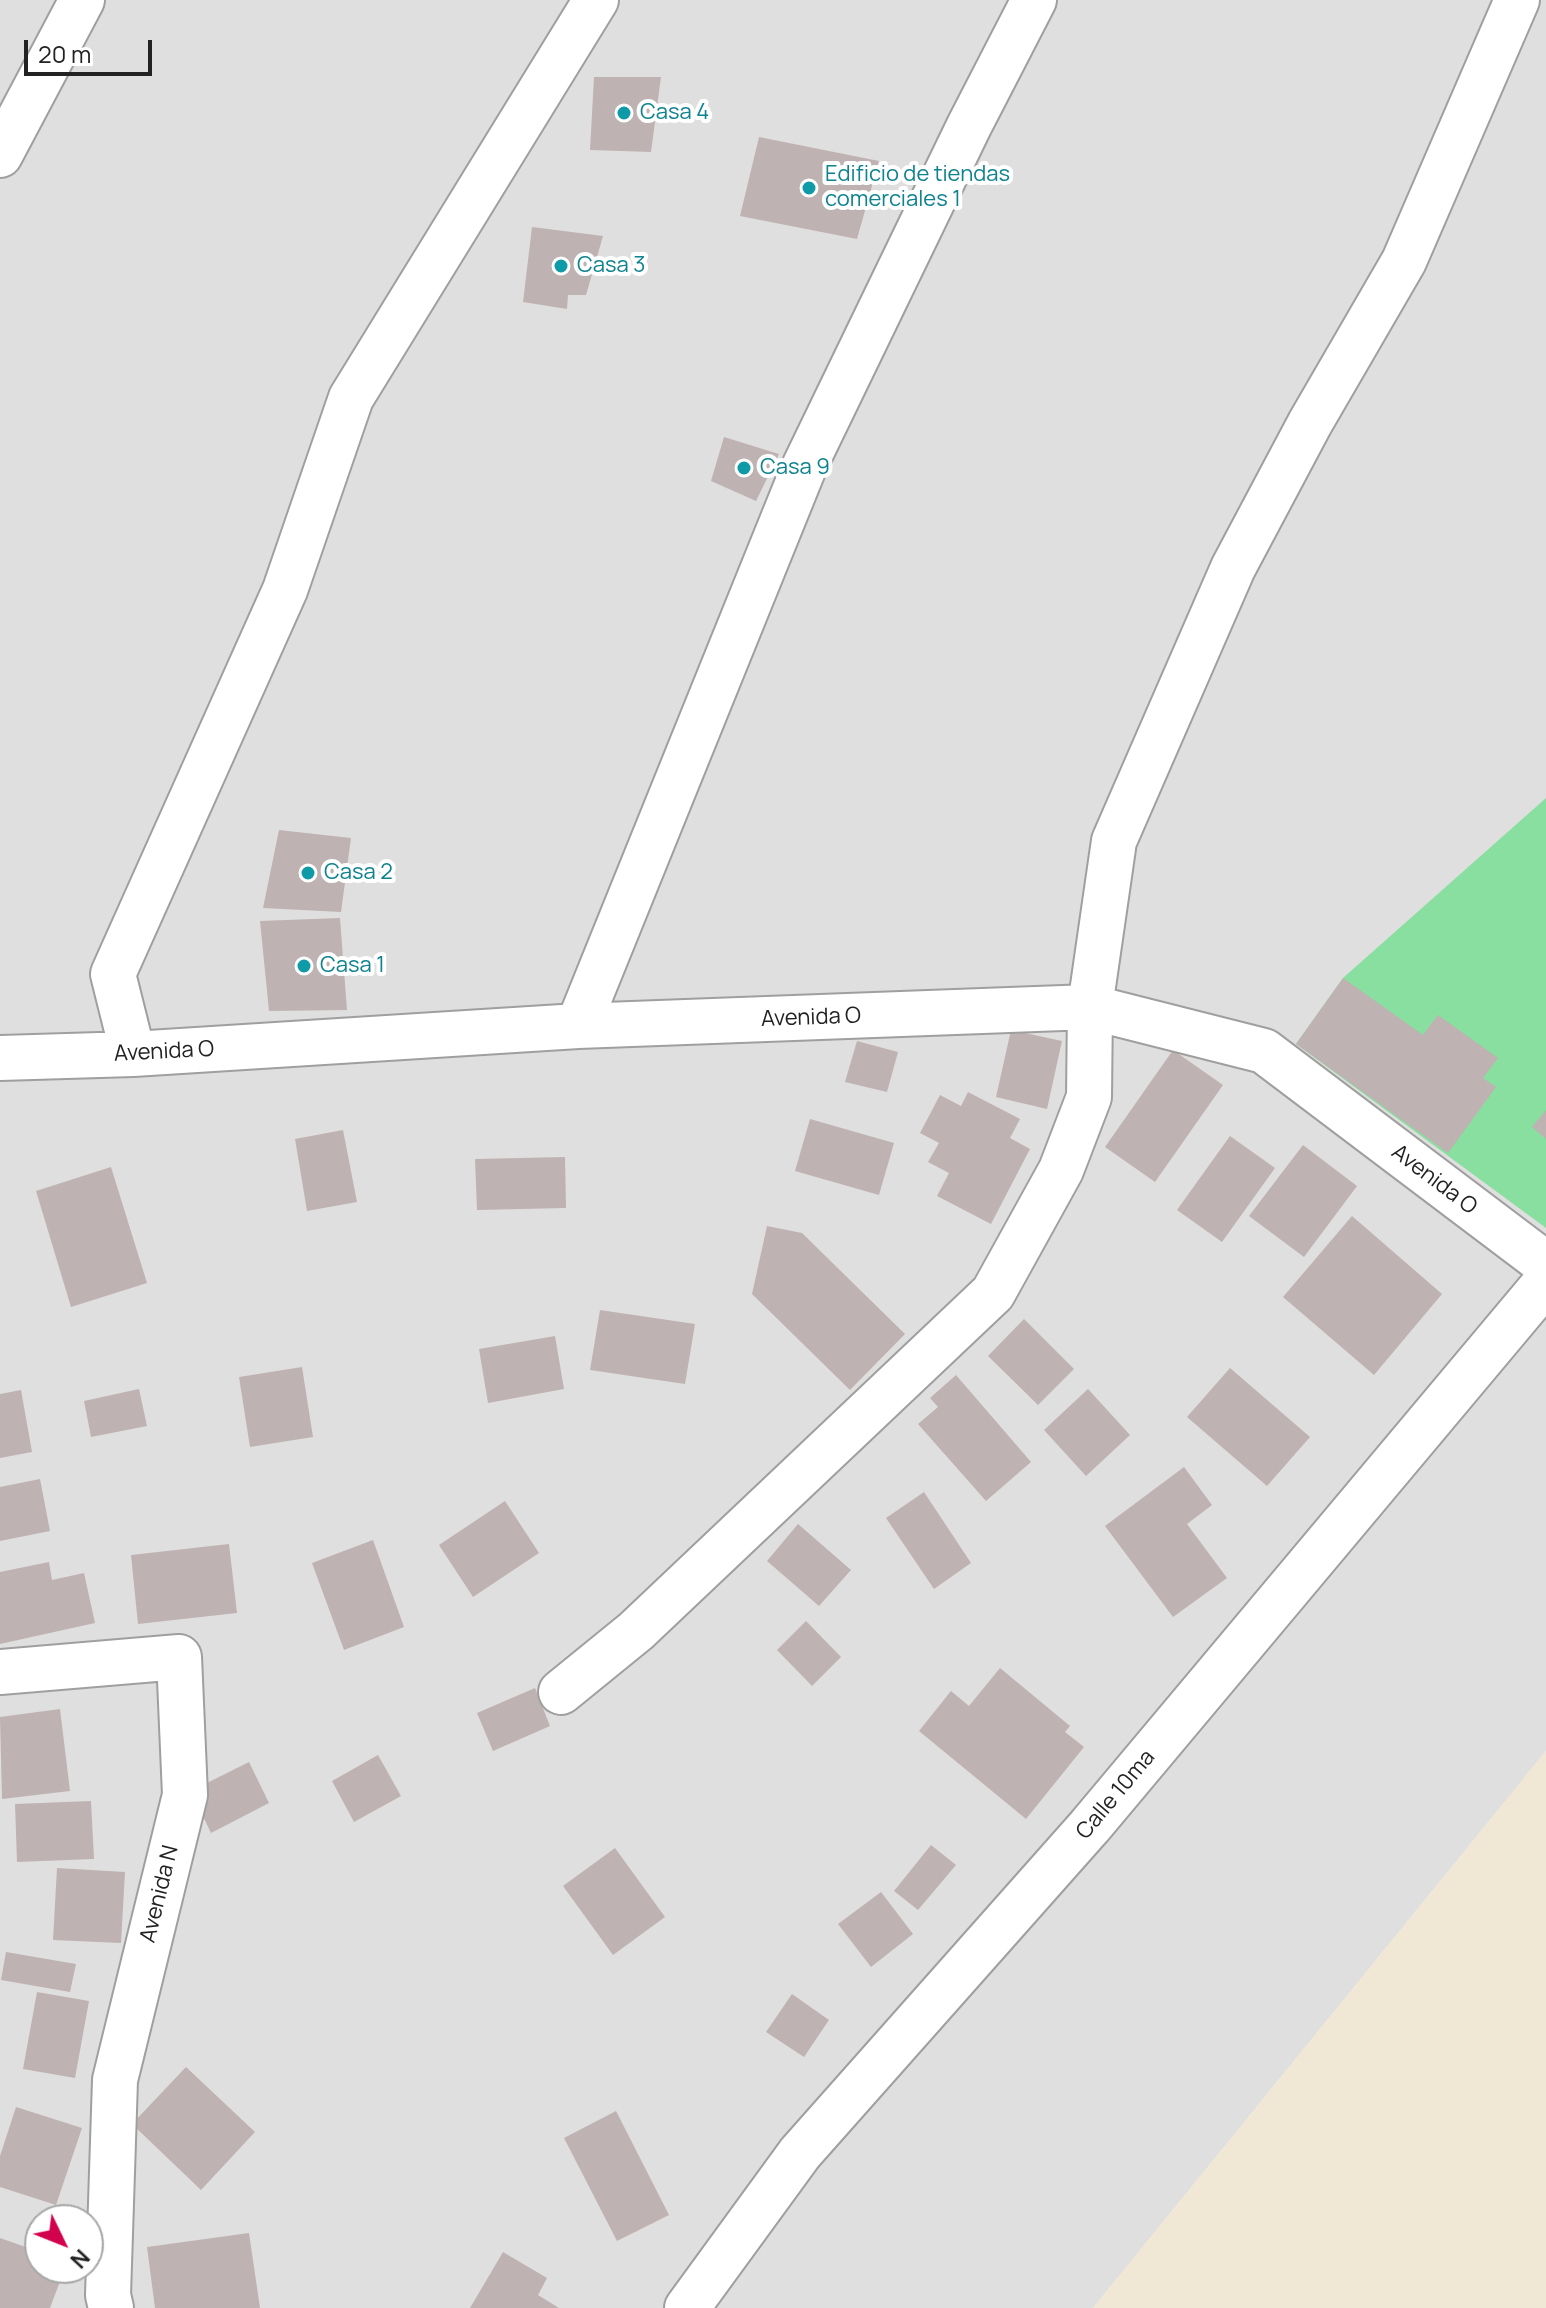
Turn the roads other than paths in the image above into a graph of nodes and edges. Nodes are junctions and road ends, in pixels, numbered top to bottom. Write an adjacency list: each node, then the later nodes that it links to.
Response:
1 (82, 0): 5 (street)
2 (596, 0): 8 (street)
3 (1034, 0): 7 (street)
4 (1517, 0): 6 (street)
5 (0, 155)
6 (1090, 1007): 7 (street, Avenida O); 10 (street, Avenida O); 13 (street)
7 (578, 1026): 8 (street, Avenida O)
8 (133, 1054): 9 (street, Avenida O)
9 (0, 1058)
10 (1546, 1264)
11 (1546, 1282): 15 (street, Calle 10ma)
12 (0, 1672): 14 (street, Avenida N)
13 (561, 1692)
14 (111, 2308)
15 (687, 2308)

